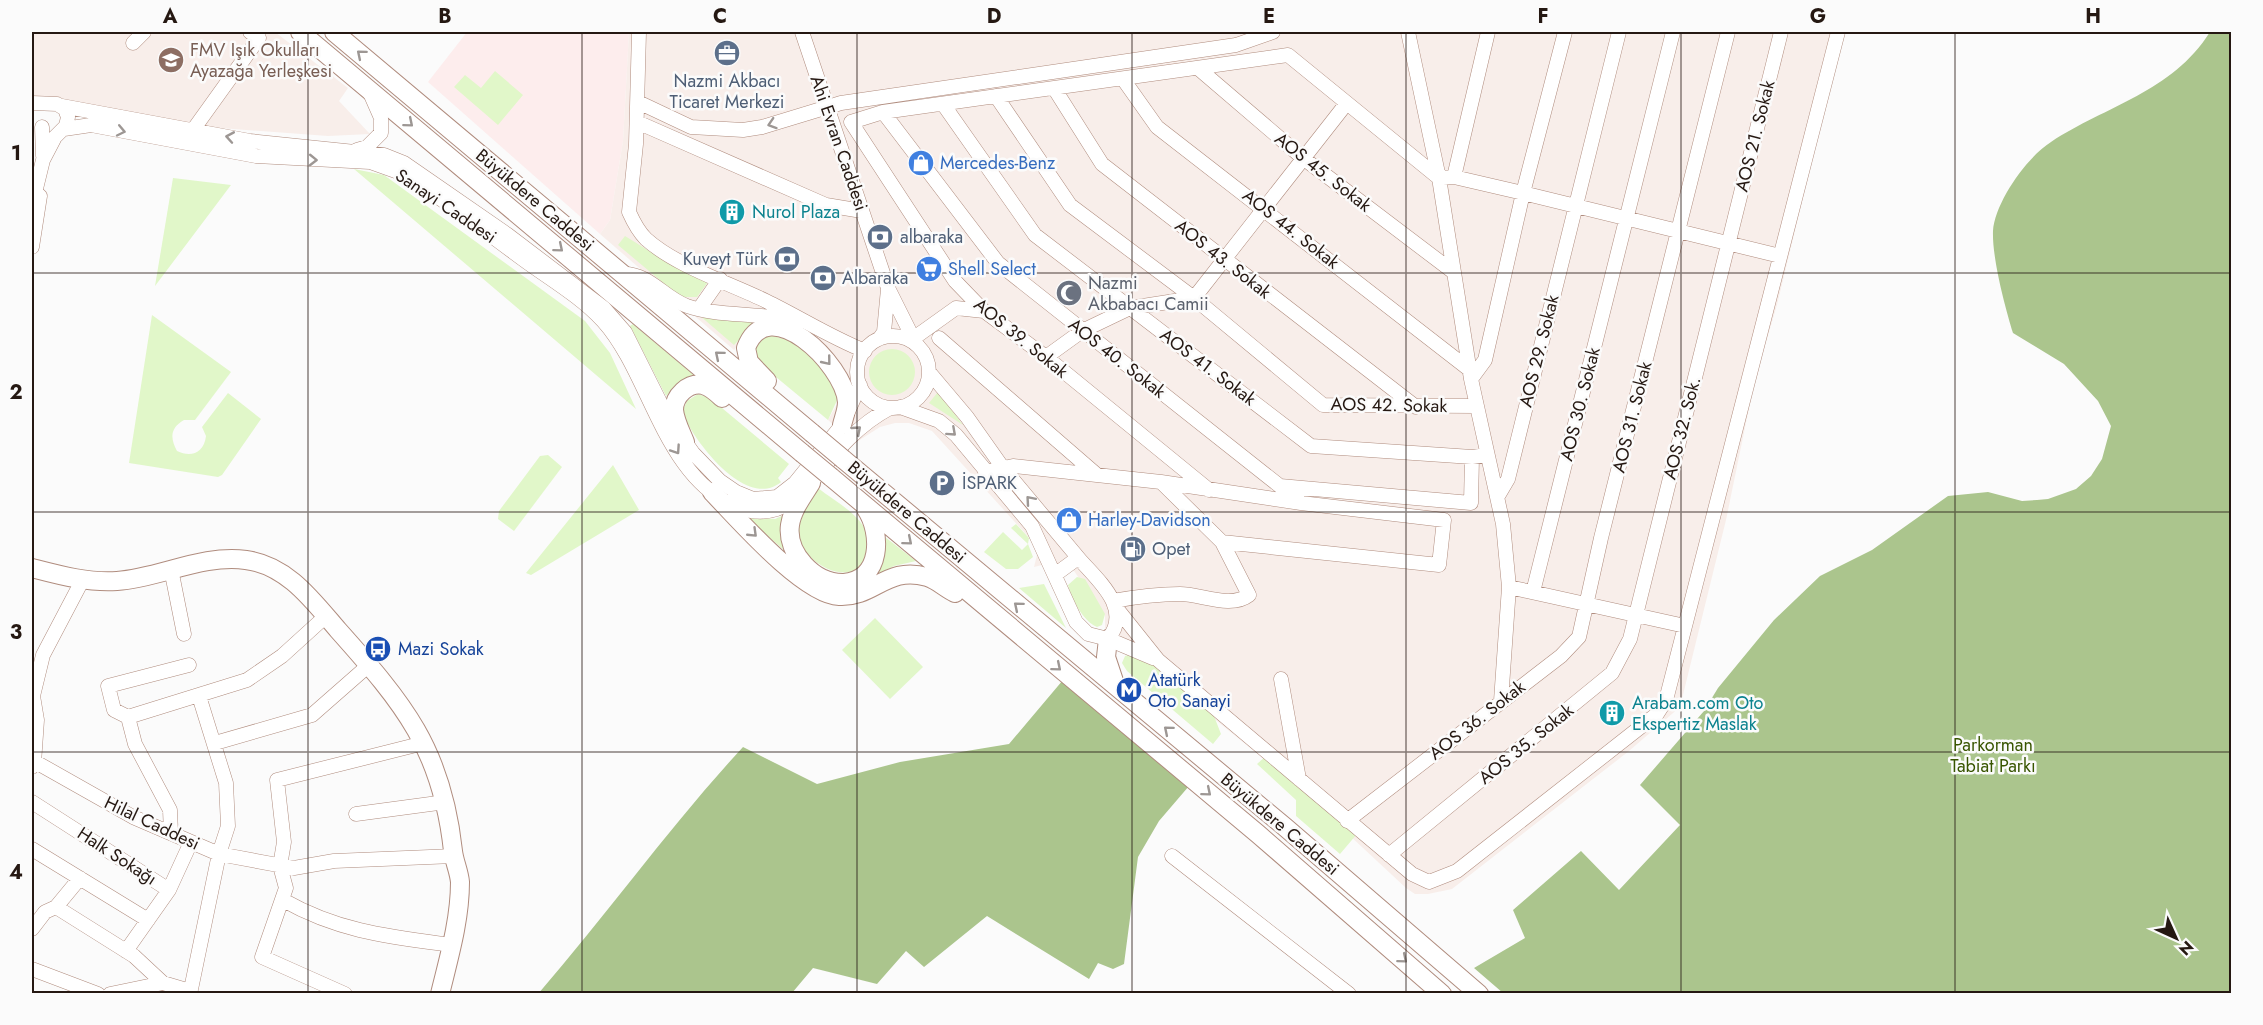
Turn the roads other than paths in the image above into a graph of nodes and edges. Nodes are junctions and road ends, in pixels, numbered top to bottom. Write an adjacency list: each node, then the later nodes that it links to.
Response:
1 (144, 32): 17 (street)
2 (250, 32): 34 (street)
3 (300, 32): 20 (main road, Büyükdere Caddesi)
4 (334, 32): 52 (main road, Büyükdere Caddesi, one-way to 4)
5 (639, 32): 23 (street)
6 (793, 32): 29 (street, Ahi Evran Caddesi)
7 (802, 32): 29 (street, Ahi Evran Caddesi)
8 (1273, 32): 29 (street)
9 (1488, 32): 38 (street)
10 (1564, 32): 40 (street)
11 (1619, 32): 42 (street, AOS 29. Sokak)
12 (1673, 32): 45 (street, AOS 30. Sokak)
13 (1728, 32): 46 (street, AOS 31. Sokak)
14 (1781, 32): 47 (street, AOS 21. Sokak)
15 (1838, 32): 49 (street)
16 (1409, 33): 39 (street)
17 (133, 44)
18 (1198, 69): 19 (street); 26 (street); 36 (street, AOS 45. Sokak)
19 (1123, 79): 21 (street); 43 (street, AOS 44. Sokak)
20 (367, 88): 35 (street); 75 (main road, Büyükdere Caddesi, one-way to 75)
21 (1054, 88): 22 (street); 50 (street, AOS 43. Sokak)
22 (996, 96): 25 (street); 56 (street, AOS 42. Sokak)
23 (638, 102): 29 (street, one-way to 23); 31 (street)
24 (32, 103): 27 (street)
25 (943, 104): 30 (street); 58 (street, AOS 41. Sokak)
26 (1346, 104): 36 (street); 39 (street)
27 (47, 105): 28 (street); 32 (street)
28 (62, 106): 33 (street); 34 (street, Sanayi Caddesi)
29 (823, 107): 44 (street, Ahi Evran Caddesi)
30 (883, 112): 54 (street, AOS 39. Sokak); 62 (street, AOS 40. Sokak)
31 (637, 122): 44 (street); 53 (street)
32 (42, 127): 33 (street); 37 (street)
33 (62, 130): 37 (street); 88 (street, Sanayi Caddesi, one-way to 88)
34 (193, 130): 35 (street, Sanayi Caddesi, one-way to 34)
35 (351, 151): 78 (street, Sanayi Caddesi)
36 (1303, 158): 43 (street); 51 (street, AOS 45. Sokak)
37 (43, 160): 41 (street); 48 (street)
38 (1454, 177): 39 (street); 40 (street)
39 (1439, 178): 51 (street)
40 (1523, 193): 42 (street); 70 (street)
41 (32, 205)
42 (1575, 205): 45 (street); 89 (street, AOS 29. Sokak)
43 (1264, 208): 50 (street); 70 (street, AOS 44. Sokak)
44 (862, 211): 55 (street, Ahi Evran Caddesi)
45 (1626, 217): 46 (street); 99 (street, AOS 30. Sokak)
46 (1679, 230): 47 (street); 101 (street, AOS 31. Sokak)
47 (1729, 242): 49 (street); 103 (street, AOS 32. Sok.)
48 (32, 248)
49 (1780, 256): 105 (street)
50 (1224, 260): 56 (street); 74 (street, AOS 43. Sokak)
51 (1452, 271): 70 (street)
52 (623, 274): 59 (street); 76 (main road, Büyükdere Caddesi, one-way to 52)
53 (720, 279): 59 (street); 63 (street)
54 (955, 281): 57 (street); 60 (street, AOS 39. Sokak)
55 (888, 288): 65 (street, Ahi Evran Caddesi); 66 (street, Ahi Evran Caddesi)
56 (1194, 298): 58 (street); 74 (street, AOS 42. Sokak)
57 (956, 308): 60 (street); 61 (street)
58 (1130, 308): 62 (street); 80 (street, AOS 41. Sokak)
59 (699, 309): 63 (street)
60 (984, 310): 68 (street, AOS 39. Sokak)
61 (944, 318): 64 (street); 66 (street)
62 (1082, 331): 68 (street); 86 (street, AOS 40. Sokak)
63 (824, 333): 67 (street)
64 (939, 338): 69 (street); 83 (street)
65 (879, 339): 66 (street); 67 (street)
66 (915, 341): 69 (street)
67 (865, 351): 71 (street)
68 (1046, 357): 87 (street, AOS 39. Sokak)
69 (929, 368): 73 (street); 81 (street)
70 (1470, 375): 72 (street)
71 (860, 386): 73 (street); 77 (street, Sanayi Caddesi)
72 (1476, 406): 74 (street, AOS 42. Sokak); 79 (street)
73 (895, 407): 82 (street, one-way to 82); 85 (street, Sanayi Caddesi, one-way to 73)
74 (1416, 407)
75 (757, 414): 78 (main road); 90 (main road, Büyükdere Caddesi, bridge)
76 (790, 414): 77 (main road, one-way to 77); 112 (main road, Büyükdere Caddesi, one-way to 76, bridge)
77 (842, 425): 78 (street, Sanayi Caddesi)
78 (685, 442)
79 (1488, 455): 80 (street, AOS 41. Sokak); 89 (street)
80 (1472, 457): 86 (street)
81 (1002, 468): 82 (street); 83 (street); 93 (street, one-way to 81)
82 (985, 472): 96 (street)
83 (1097, 476): 84 (street)
84 (1161, 482): 87 (street); 92 (street)
85 (811, 483): 88 (street, Sanayi Caddesi); 90 (main road)
86 (1280, 486): 91 (street, AOS 40. Sokak)
87 (1209, 490): 91 (street)
88 (712, 492): 100 (main road, one-way to 100)
89 (1498, 496): 98 (street)
90 (855, 497): 100 (main road, Büyükdere Caddesi, one-way to 100)
91 (1301, 503): 92 (street)
92 (1222, 542): 102 (street)
93 (1081, 561): 96 (street); 102 (street)
94 (32, 568): 97 (main road)
95 (171, 569): 97 (main road); 104 (main road); 106 (street)
96 (1056, 574): 107 (street)
97 (83, 579): 118 (street)
98 (1509, 587): 99 (street); 114 (street)
99 (1533, 592): 101 (street)
100 (979, 601): 133 (main road, Büyükdere Caddesi, one-way to 133)
101 (1585, 604): 103 (street); 114 (street, AOS 36. Sokak)
102 (1116, 605): 107 (street); 108 (street)
103 (1636, 615): 105 (street); 128 (street, AOS 35. Sokak)
104 (326, 616): 110 (main road); 113 (street)
105 (1685, 626): 128 (street)
106 (184, 634)
107 (1108, 639): 108 (street); 112 (main road)
108 (1158, 660): 119 (street)
109 (189, 665): 115 (street)
110 (369, 665): 116 (main road); 117 (street)
111 (1281, 679): 119 (street)
112 (1115, 685): 139 (main road, Büyükdere Caddesi, one-way to 112)
113 (198, 696): 115 (street); 117 (street)
114 (1501, 701): 123 (street, AOS 36. Sokak)
115 (128, 717): 124 (street)
116 (424, 743): 120 (main road); 131 (street)
117 (215, 744): 127 (street)
118 (32, 763): 124 (street, Hilal Caddesi)
119 (1299, 779): 123 (street)
120 (445, 799): 122 (street); 129 (main road)
121 (32, 802): 134 (street, Halk Sokağı)
122 (356, 814)
123 (1347, 821): 128 (street)
124 (171, 833): 125 (street, Hilal Caddesi)
125 (191, 842): 127 (street, Hilal Caddesi); 134 (street)
126 (32, 849): 132 (street)
127 (219, 854): 131 (street, Hilal Caddesi); 144 (street)
128 (1389, 855)
129 (454, 856): 131 (street, Hilal Caddesi); 140 (main road)
130 (1172, 856): 150 (street)
131 (280, 866): 135 (street)
132 (80, 879): 136 (street); 137 (street)
133 (1317, 885): 139 (main road); 151 (main road, Büyükdere Caddesi, one-way to 151)
134 (169, 890): 137 (street, Halk Sokağı)
135 (283, 900): 140 (street); 147 (street)
136 (56, 907): 138 (street); 141 (street)
137 (148, 920): 141 (street, Halk Sokağı)
138 (32, 929)
139 (1405, 931): 152 (main road, Büyükdere Caddesi)
140 (448, 945): 148 (main road); 149 (main road)
141 (126, 951): 143 (street)
142 (32, 969): 145 (street)
143 (163, 983): 144 (street); 146 (street)
144 (190, 992)
145 (98, 993)
146 (110, 993)
147 (337, 993)
148 (431, 993)
149 (440, 993)
150 (1349, 993)
151 (1442, 993)
152 (1479, 993)

